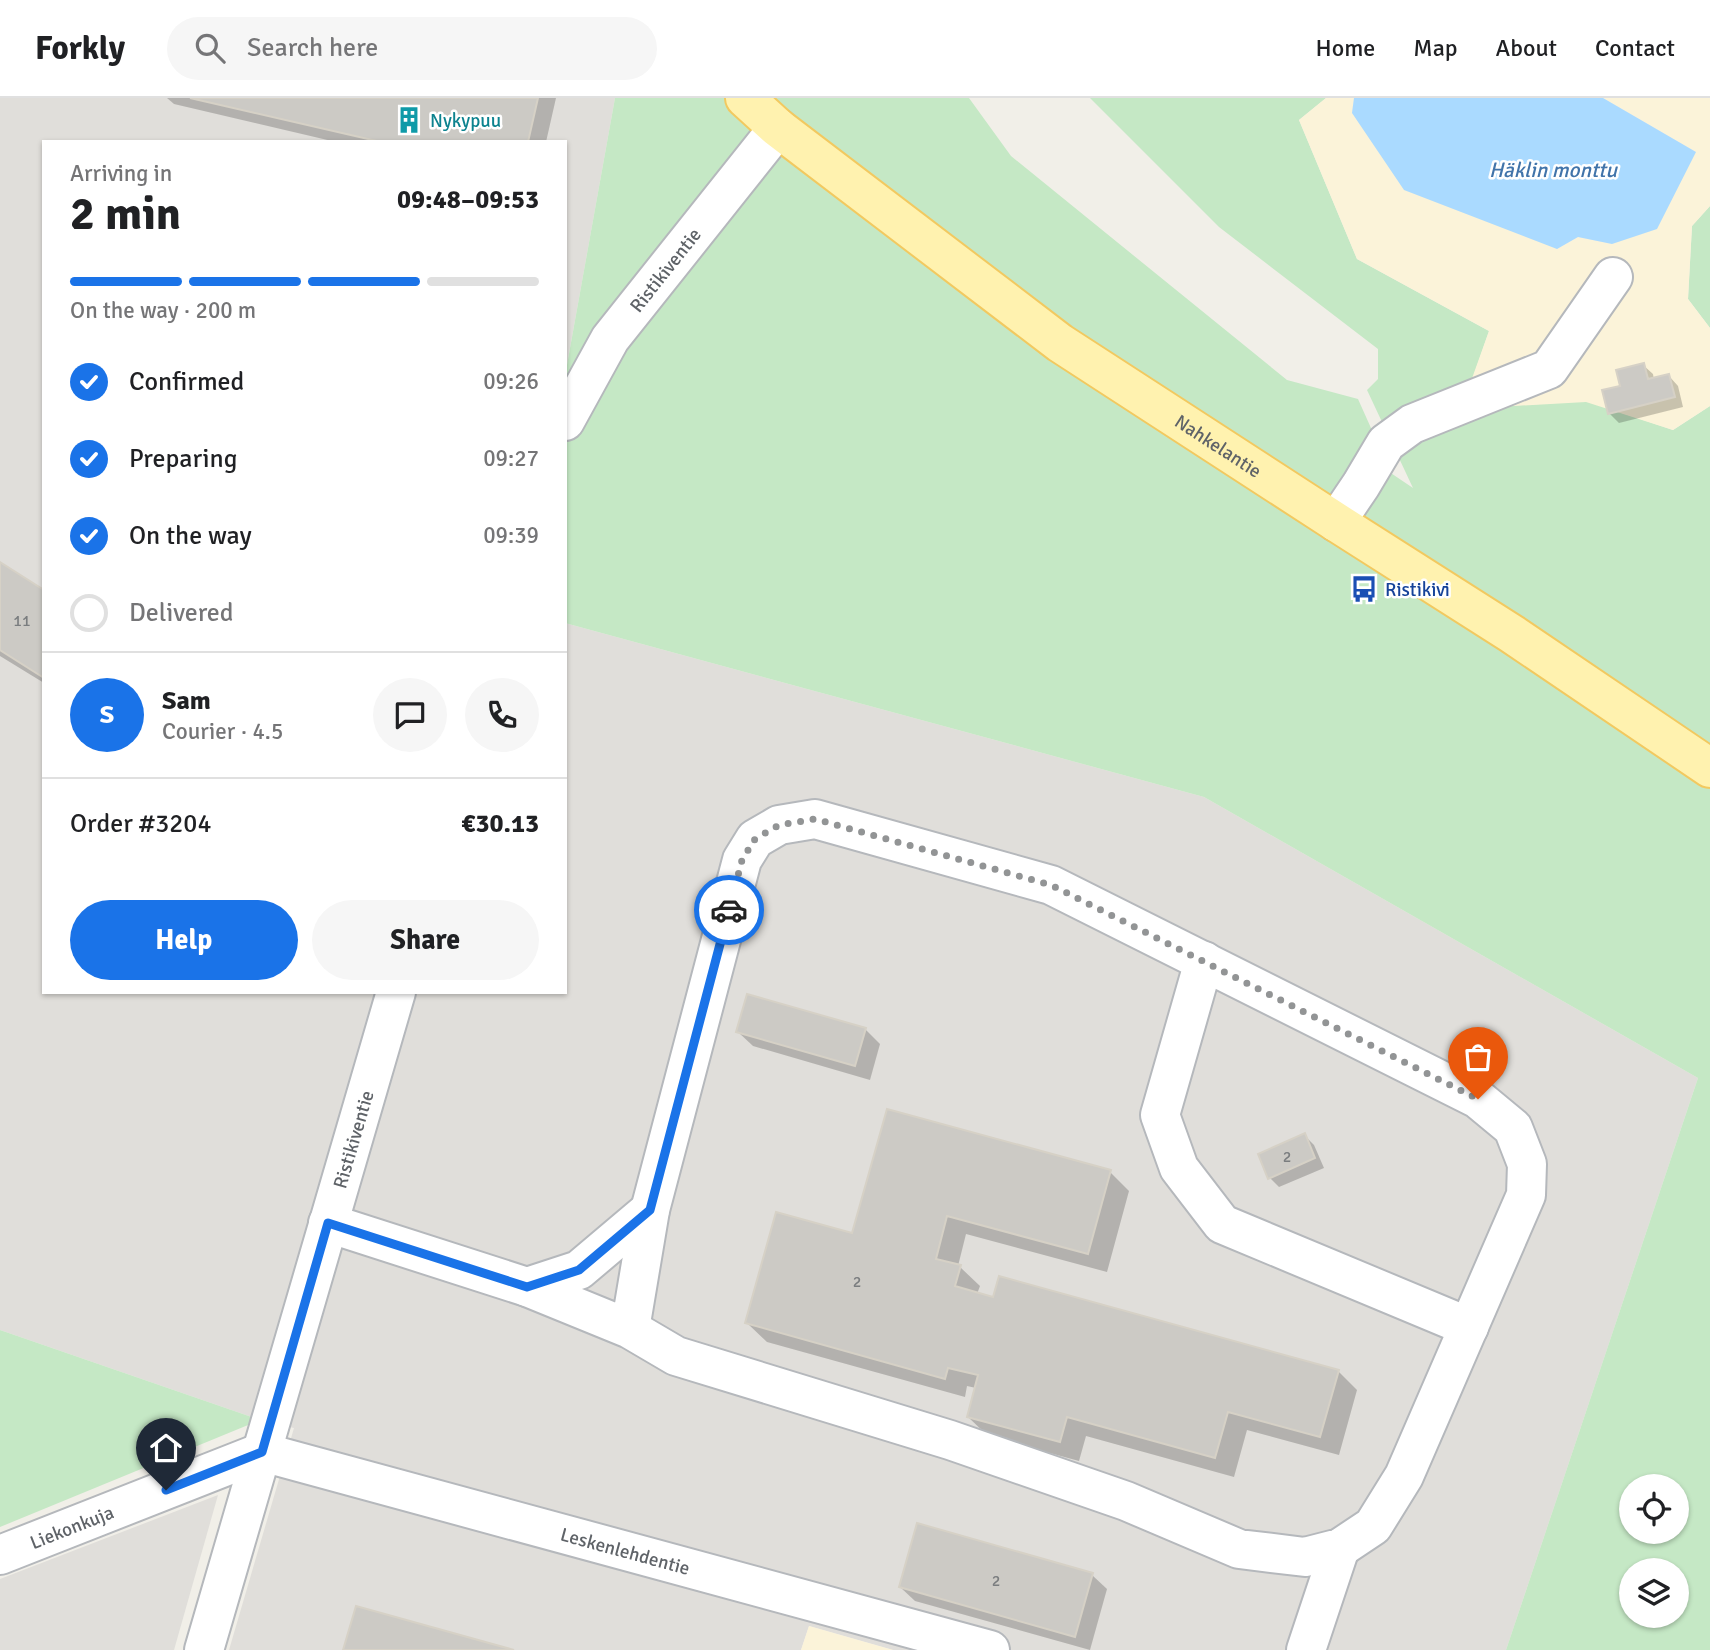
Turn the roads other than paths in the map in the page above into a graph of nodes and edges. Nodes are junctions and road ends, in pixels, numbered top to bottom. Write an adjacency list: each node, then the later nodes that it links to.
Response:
1 (745, 98): 2 (main road, Nahkelantie)
2 (778, 128): 4 (street, Ristikiventie); 5 (main road, Nahkelantie)
3 (1613, 278): 5 (street)
4 (567, 417)
5 (1336, 523): 6 (main road, Nahkelantie)
6 (1710, 768)
7 (1204, 961): 9 (street); 12 (street); 12 (street)
8 (395, 994): 10 (street, Ristikiventie)
9 (650, 1210): 11 (street); 13 (street)
10 (328, 1223): 11 (street); 14 (street, Ristikiventie)
11 (527, 1287): 13 (street)
12 (1469, 1327): 15 (street)
13 (630, 1328): 15 (street)
14 (262, 1452): 16 (street, Liekonkuja); 17 (street, Ristikiventie); 18 (street, Leskenlehdentie)
15 (1340, 1548): 19 (street)
16 (0, 1555)
17 (204, 1650)
18 (990, 1650)
19 (1306, 1650)

